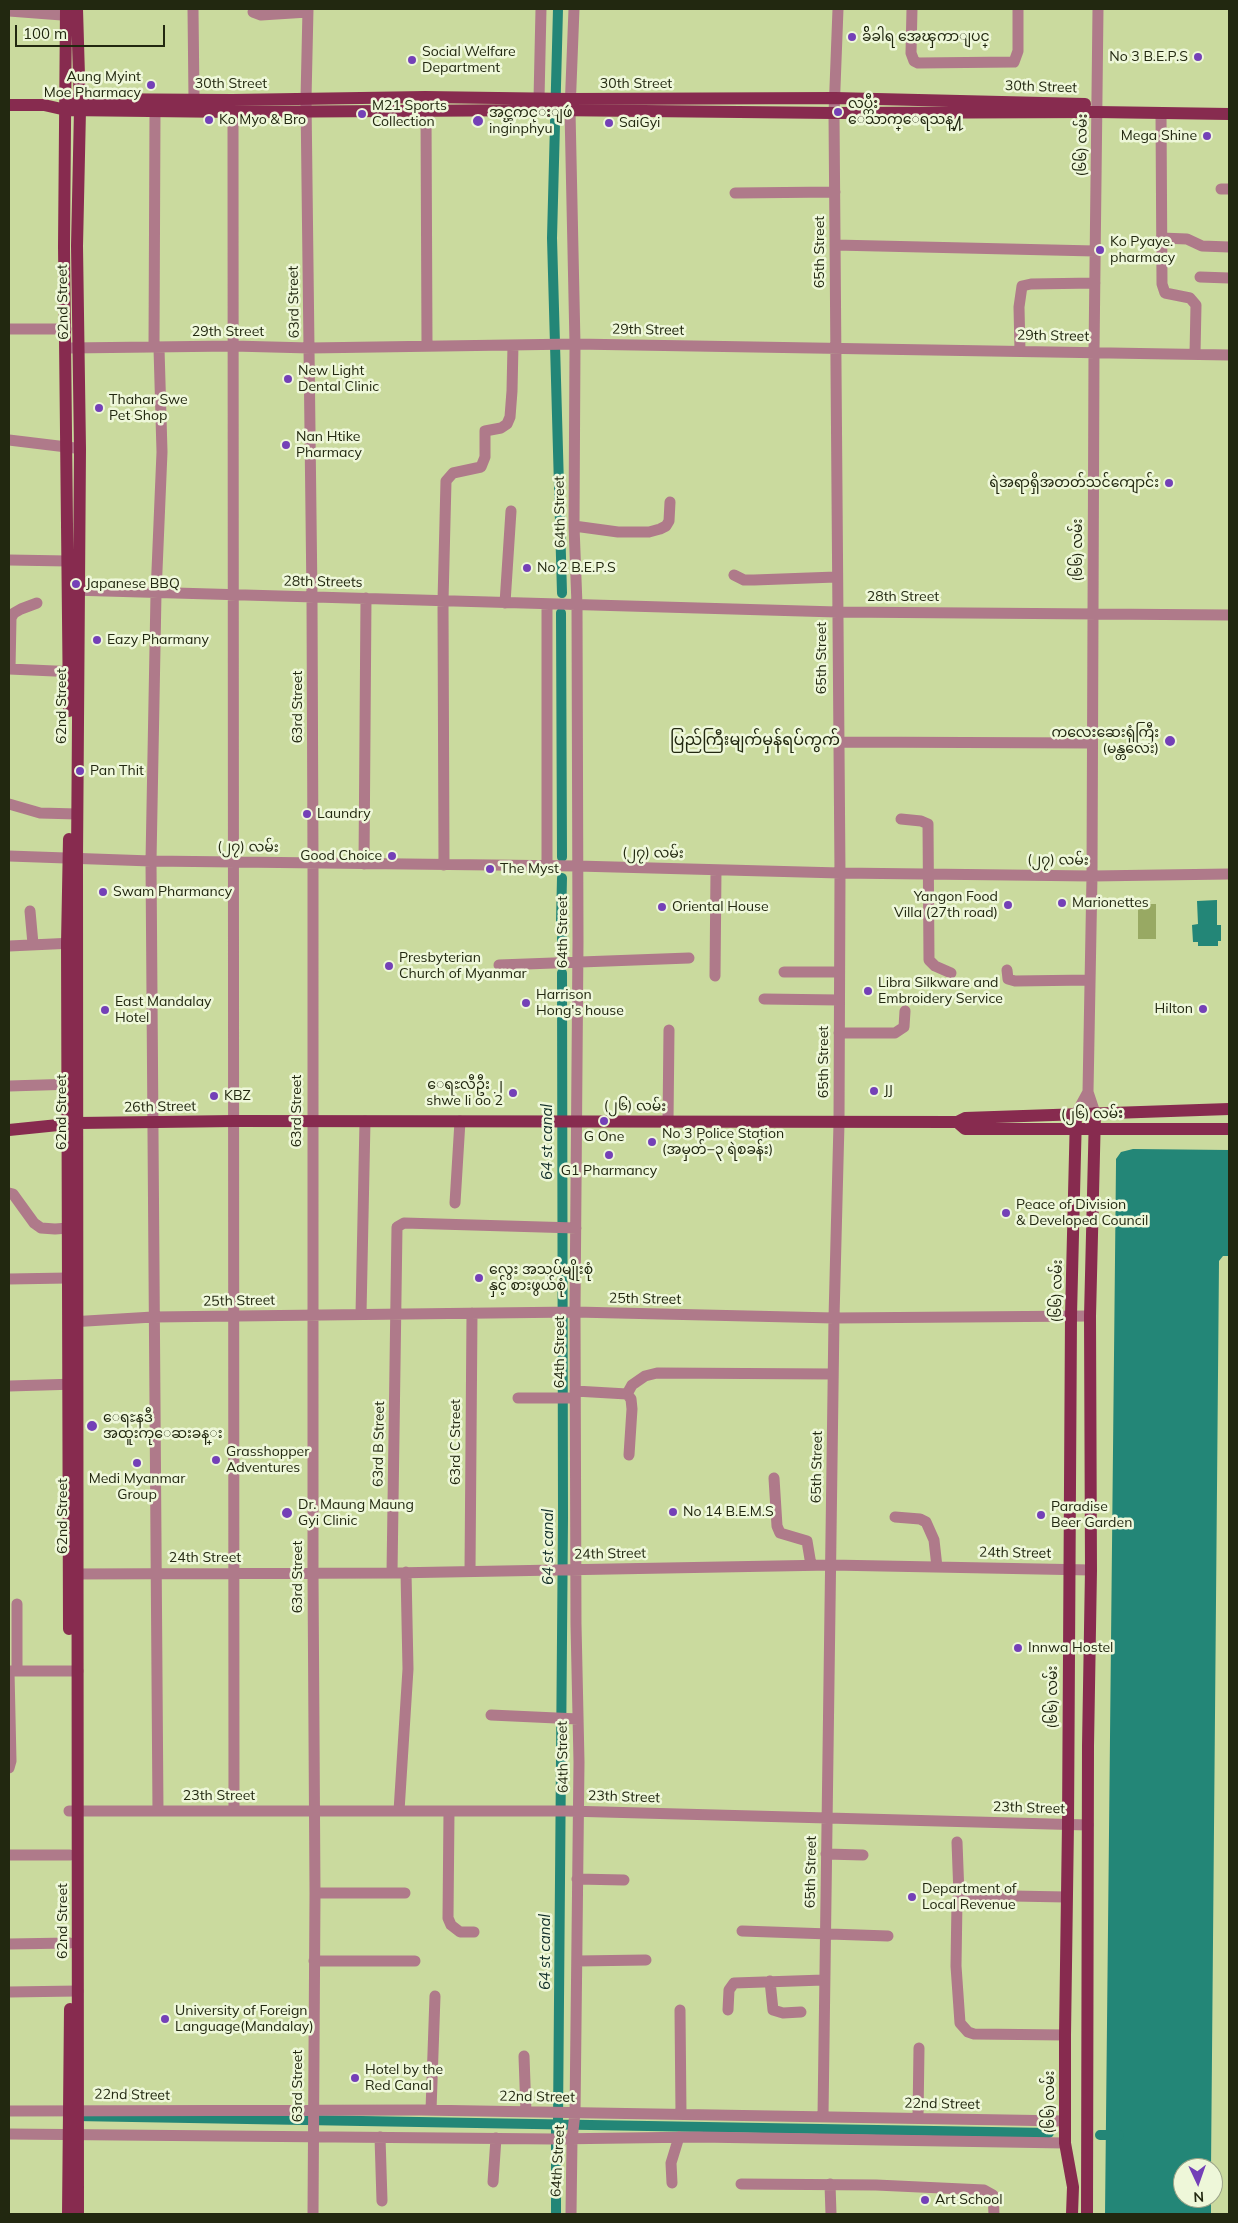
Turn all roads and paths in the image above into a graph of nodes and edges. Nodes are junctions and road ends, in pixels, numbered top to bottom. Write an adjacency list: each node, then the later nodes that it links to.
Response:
1 (192, 9): 13 (street)
2 (541, 9): 14 (street)
3 (574, 9): 18 (street, 64th Street)
4 (838, 9): 12 (street, 65th Street)
5 (912, 9): 6 (street)
6 (1018, 9)
7 (1098, 9): 21 (street, (၆၆) လမ်း)
8 (308, 10): 10 (street); 17 (street, 63rd Street)
9 (9, 12): 11 (street)
10 (253, 12)
11 (71, 13): 15 (main road, 62nd Street)
12 (835, 98): 18 (main road, 30th Street); 19 (main road, 30th Street); 25 (street, 65th Street)
13 (194, 100): 15 (main road, 30th Street); 17 (main road, 30th Street)
14 (545, 103): 17 (main road, 30th Street); 18 (main road, 30th Street); 24 (main road, 30th Street)
15 (73, 104): 16 (main road, 30th Street); 22 (main road, 30th Street); 38 (main road, 62nd Street); 44 (main road, 62nd Street)
16 (9, 105)
17 (306, 105): 23 (main road, 30th Street); 24 (main road, 30th Street); 46 (street, 63rd Street)
18 (567, 105): 25 (main road, 30th Street); 39 (street, 64th Street)
19 (959, 106): 21 (main road, 30th Street); 25 (main road, 30th Street)
20 (1229, 106): 21 (main road, 30th Street)
21 (1097, 108): 26 (main road, 30th Street); 33 (street, (၆၆) လမ်း)
22 (155, 110): 23 (main road, 30th Street); 45 (street)
23 (232, 112): 42 (street)
24 (426, 112): 40 (street)
25 (834, 113): 28 (street, 65th Street)
26 (1161, 113): 27 (main road, 30th Street); 30 (street)
27 (1229, 114)
28 (835, 192): 29 (street); 31 (street, 65th Street)
29 (735, 193)
30 (1161, 238): 32 (street); 49 (street)
31 (834, 245): 33 (street); 43 (street, 65th Street)
32 (1229, 247)
33 (1095, 251): 36 (street, (၆၆) လမ်း)
34 (1200, 277): 35 (street)
35 (1229, 278)
36 (1095, 282): 47 (street); 48 (street, (၆၆) လမ်း)
37 (9, 329): 38 (street)
38 (66, 329): 44 (main road, 62nd Street)
39 (575, 344): 41 (street, 29th Street); 43 (street, 29th Street); 56 (street, 64th Street)
40 (427, 345): 41 (street, 29th Street); 46 (street, 29th Street)
41 (513, 345): 66 (street)
42 (233, 346): 45 (street, 29th Street); 46 (street, 29th Street); 63 (street)
43 (835, 347): 47 (street, 29th Street); 60 (street, 65th Street)
44 (73, 348): 45 (street, 29th Street); 52 (main road, 62nd Street); 53 (main road, 62nd Street)
45 (157, 348): 62 (street)
46 (310, 348): 64 (street, 63rd Street)
47 (1020, 350): 48 (street, 29th Street)
48 (1094, 352): 49 (street, 29th Street); 71 (street, (၆၆) လမ်း)
49 (1195, 354): 50 (street, 29th Street)
50 (1229, 355)
51 (9, 440): 52 (street)
52 (66, 447): 53 (street); 58 (main road, 62nd Street)
53 (80, 449): 61 (main road, 62nd Street)
54 (670, 502): 56 (street)
55 (511, 511): 68 (street)
56 (574, 526): 69 (street, 64th Street)
57 (9, 560): 58 (street)
58 (68, 562): 61 (main road, 62nd Street)
59 (734, 576): 60 (street)
60 (836, 577): 70 (street, 65th Street)
61 (74, 590): 62 (street, 28th Streets); 74 (main road, 62nd Street)
62 (156, 594): 63 (street, 28th Streets); 82 (street)
63 (233, 595): 64 (street, 28th Streets); 83 (street)
64 (312, 598): 65 (street, 28th Streets); 84 (street, 63rd Street)
65 (366, 598): 66 (street, 28th Streets); 85 (street)
66 (444, 601): 68 (street, 28th Streets); 86 (street)
67 (38, 603): 73 (street)
68 (505, 603): 69 (street, 28th Streets)
69 (562, 605): 70 (street, 28th Street); 87 (street); 88 (street, 64th Street)
70 (837, 612): 71 (street, 28th Street); 75 (street, 65th Street)
71 (1092, 613): 72 (street, 28th Street); 76 (street, (၆၆) လမ်း)
72 (1229, 615)
73 (10, 669): 74 (street)
74 (73, 672): 78 (main road, 62nd Street)
75 (838, 742): 76 (street); 90 (street, 65th Street)
76 (1091, 743): 93 (street, (၆၆) လမ်း)
77 (9, 804): 78 (street)
78 (74, 814): 81 (main road, 62nd Street)
79 (901, 819): 91 (street)
80 (9, 856): 81 (street, (၂၇) လမ်း)
81 (73, 858): 82 (street, (၂၇) လမ်း); 95 (main road, 62nd Street)
82 (152, 861): 83 (street, (၂၇) လမ်း); 125 (street)
83 (233, 862): 84 (street, (၂၇) လမ်း); 118 (street)
84 (313, 864): 85 (street, (၂၇) လမ်း); 119 (street, 63rd Street)
85 (364, 864): 86 (street, (၂၇) လမ်း)
86 (444, 865): 87 (street, (၂၇) လမ်း)
87 (546, 866): 88 (street, (၂၇) လမ်း)
88 (568, 866): 89 (street, (၂၇) လမ်း); 99 (street, 64th Street)
89 (716, 870): 90 (street, (၂၇) လမ်း); 105 (street)
90 (840, 873): 91 (street, (၂၇) လမ်း); 103 (street, 65th Street)
91 (928, 874): 93 (street, (၂၇) လမ်း); 104 (street)
92 (1229, 874): 93 (street, (၂၇) လမ်း)
93 (1092, 876): 106 (street, (၆၆) လမ်း)
94 (30, 911): 96 (street)
95 (73, 943): 96 (street); 112 (main road, 62nd Street)
96 (33, 944): 97 (street)
97 (9, 946)
98 (689, 958): 99 (street)
99 (578, 963): 100 (street); 122 (street, 64th Street)
100 (499, 965)
101 (1007, 970): 106 (street)
102 (784, 972): 103 (street)
103 (839, 972): 108 (street, 65th Street)
104 (951, 973)
105 (715, 976)
106 (1090, 980): 114 (street, (၆၆) လမ်း)
107 (764, 999): 108 (street)
108 (839, 1000): 111 (street, 65th Street)
109 (905, 1011): 111 (street)
110 (669, 1030): 123 (street)
111 (839, 1033): 126 (street, 65th Street)
112 (73, 1085): 113 (street); 127 (main road, 62nd Street)
113 (9, 1086)
114 (1088, 1092): 116 (street, (၆၆) လမ်း); 117 (street, (၆၆) လမ်း)
115 (1229, 1109): 116 (main road, (၂၆) လမ်း)
116 (1095, 1113): 117 (main road, (၂၆) လမ်း); 129 (main road, (၆၆) လမ်း)
117 (1076, 1114): 124 (main road, (၂၆) လမ်း); 128 (main road, (၆၆) လမ်း)
118 (234, 1121): 119 (main road, 26th Street); 125 (main road, 26th Street); 146 (street)
119 (312, 1121): 120 (main road, (၂၆) လမ်း); 140 (street, 63rd Street)
120 (365, 1121): 121 (main road, (၂၆) လမ်း); 141 (street)
121 (460, 1121): 122 (main road, (၂၆) လမ်း); 133 (street)
122 (567, 1121): 123 (main road, (၂၆) လမ်း); 135 (street, 64th Street)
123 (668, 1122): 126 (main road, (၂၆) လမ်း)
124 (957, 1122): 126 (main road, (၂၆) လမ်း); 128 (main road, (၂၆) လမ်း)
125 (153, 1123): 127 (main road, 26th Street); 145 (street)
126 (839, 1123): 147 (street, 65th Street)
127 (73, 1124): 131 (main road, 26th Street); 134 (main road, 62nd Street); 148 (main road, 62nd Street)
128 (1076, 1129): 129 (main road, (၂၆) လမ်း); 143 (main road, (၆၆) လမ်း)
129 (1095, 1129): 130 (main road, (၂၆) လမ်း); 144 (main road, (၆၆) လမ်း)
130 (1229, 1129)
131 (9, 1130)
132 (9, 1193): 134 (street)
133 (455, 1203)
134 (69, 1228): 136 (main road, 62nd Street)
135 (567, 1228): 138 (street, 64th Street); 142 (street, 63rd B Street)
136 (68, 1278): 137 (street); 148 (main road, 62nd Street)
137 (9, 1279)
138 (567, 1312): 139 (street, 25th Street); 147 (street, 25th Street); 153 (street, 64th Street)
139 (472, 1313): 142 (street, 25th Street); 164 (street, 63rd C Street)
140 (313, 1314): 141 (street, 25th Street); 146 (street, 25th Street); 168 (street, 63rd Street)
141 (361, 1314): 142 (street, 25th Street)
142 (395, 1315): 169 (street, 63rd B Street)
143 (1071, 1316): 144 (street, 25th Street); 147 (street, 25th Street); 161 (main road, (၆၆) လမ်း)
144 (1090, 1316): 163 (main road, (၆၆) လမ်း)
145 (153, 1317): 146 (street, 25th Street); 148 (street, 25th Street); 166 (street)
146 (235, 1317): 167 (street)
147 (834, 1318): 149 (street, 65th Street)
148 (73, 1322): 150 (main road, 62nd Street)
149 (833, 1374): 152 (street); 159 (street, 65th Street)
150 (73, 1384): 151 (street); 170 (main road, 62nd Street)
151 (9, 1386)
152 (628, 1394): 153 (street); 155 (street)
153 (570, 1396): 154 (street); 162 (street, 64th Street)
154 (518, 1398)
155 (629, 1454)
156 (774, 1478): 158 (street)
157 (895, 1517): 160 (street)
158 (812, 1565): 159 (street, 24th Street); 162 (street, 24th Street)
159 (831, 1565): 160 (street, 24th Street); 184 (street, 65th Street)
160 (937, 1567): 161 (street, 24th Street)
161 (1069, 1569): 163 (street, 24th Street); 185 (main road, (၆၆) လမ်း)
162 (569, 1570): 164 (street, 24th Street); 175 (street, 64th Street)
163 (1091, 1570): 186 (main road, (၆၆) လမ်း)
164 (470, 1571): 165 (street, 24th Street)
165 (406, 1572): 169 (street, 24th Street); 181 (street)
166 (155, 1573): 167 (street, 24th Street); 170 (street, 24th Street); 178 (street)
167 (235, 1573): 168 (street, 24th Street); 179 (street)
168 (313, 1573): 169 (street, 24th Street); 180 (street, 63rd Street)
169 (392, 1573)
170 (74, 1574): 173 (main road, 62nd Street)
171 (17, 1604): 172 (street)
172 (12, 1671): 173 (street); 176 (street)
173 (73, 1671): 177 (main road, 62nd Street)
174 (491, 1715): 175 (street)
175 (569, 1719): 183 (street, 64th Street)
176 (9, 1768)
177 (73, 1811): 178 (street, 23th Street); 190 (main road, 62nd Street); 210 (main road, 62nd Street)
178 (158, 1811): 179 (street, 23th Street)
179 (234, 1811): 180 (street, 23th Street)
180 (314, 1811): 181 (street, 23th Street); 194 (street, 63rd Street)
181 (399, 1811): 182 (street, 23th Street)
182 (449, 1811): 183 (street, 23th Street); 199 (street)
183 (568, 1811): 184 (street, 23th Street); 192 (street, 64th Street)
184 (827, 1818): 185 (street, 23th Street); 188 (street, 65th Street)
185 (1068, 1824): 186 (street, 23th Street); 197 (main road, (၆၆) လမ်း)
186 (1088, 1825): 248 (main road, (၆၆) လမ်း)
187 (957, 1842): 196 (street)
188 (826, 1854): 191 (street); 200 (street, 65th Street)
189 (9, 1855): 190 (street)
190 (70, 1855): 202 (main road, 62nd Street)
191 (863, 1855)
192 (577, 1879): 193 (street); 207 (street, 64th Street)
193 (624, 1880)
194 (315, 1893): 195 (street); 205 (street, 63rd Street)
195 (405, 1893)
196 (958, 1895): 197 (street); 216 (street)
197 (1066, 1897): 216 (main road, (၆၆) လမ်း)
198 (742, 1931): 200 (street)
199 (474, 1932)
200 (824, 1934): 201 (street); 208 (street, 65th Street)
201 (888, 1936)
202 (70, 1943): 203 (street); 210 (main road, 62nd Street)
203 (9, 1944)
204 (646, 1960): 207 (street)
205 (314, 1961): 206 (street); 228 (street, 63rd Street)
206 (415, 1961)
207 (577, 1961): 223 (street, 64th Street)
208 (824, 1980): 209 (street); 225 (street, 65th Street)
209 (770, 1981): 214 (street); 215 (street)
210 (74, 1991): 211 (street); 221 (main road, 62nd Street)
211 (9, 1992)
212 (435, 1996): 220 (street)
213 (680, 2010): 224 (street)
214 (728, 2010)
215 (801, 2012)
216 (1064, 2035): 227 (main road, (၆၆) လမ်း)
217 (919, 2048): 226 (street)
218 (524, 2056): 222 (street)
219 (9, 2110): 221 (street, 22nd Street)
220 (431, 2110): 222 (street, 22nd Street); 228 (street, 22nd Street)
221 (74, 2112): 228 (street, 22nd Street); 229 (main road, 62nd Street)
222 (526, 2112): 223 (street, 22nd Street)
223 (573, 2114): 224 (street, 22nd Street); 232 (street, 64th Street)
224 (680, 2114): 225 (street, 22nd Street)
225 (823, 2116): 226 (street, 22nd Street)
226 (918, 2118): 227 (street, 22nd Street)
227 (1065, 2121): 235 (main road, (၆၆) လမ်း)
228 (313, 2123): 229 (street, 22nd Street); 231 (street, 22nd Street); 243 (street, 63rd Street)
229 (74, 2133): 230 (street, 22nd Street); 241 (main road, 62nd Street); 242 (main road, 62nd Street)
230 (9, 2134)
231 (380, 2137): 234 (street, 22nd Street); 240 (street)
232 (566, 2137): 233 (street, 22nd Street); 234 (street, 22nd Street); 244 (street, 64th Street)
233 (679, 2137): 235 (street, 22nd Street); 237 (street)
234 (496, 2138): 236 (street)
235 (1065, 2143): 247 (main road, (၆၆) လမ်း)
236 (493, 2182)
237 (672, 2183)
238 (741, 2184): 239 (street)
239 (830, 2184): 245 (street); 246 (street)
240 (382, 2201)
241 (68, 2214)
242 (78, 2214)
243 (313, 2214)
244 (571, 2214)
245 (831, 2214)
246 (994, 2214)
247 (1072, 2214)
248 (1087, 2214)

